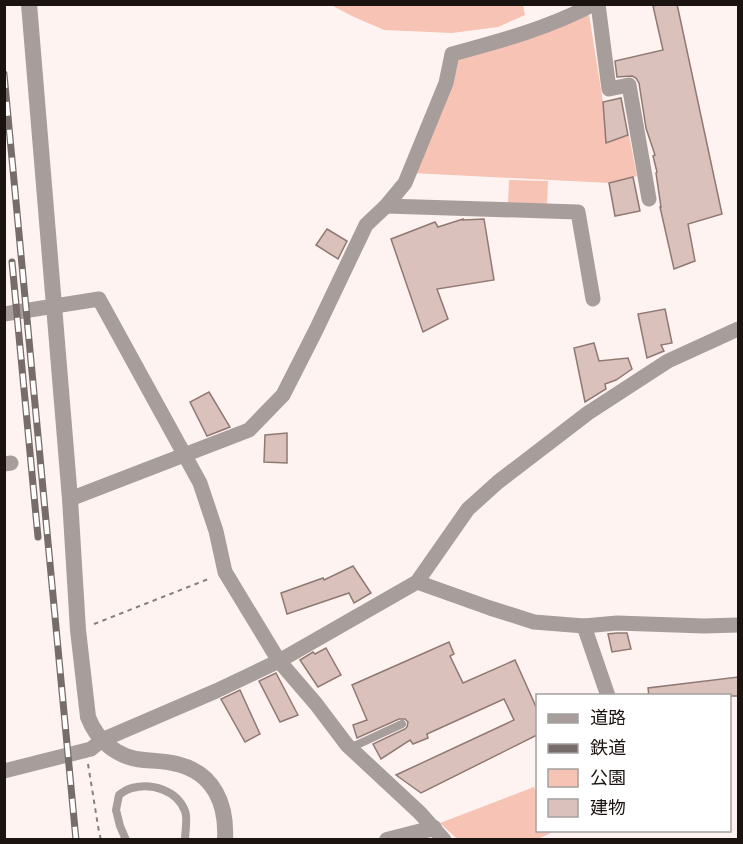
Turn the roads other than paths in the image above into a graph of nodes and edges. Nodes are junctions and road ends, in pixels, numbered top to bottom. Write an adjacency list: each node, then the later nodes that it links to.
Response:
1 (29, 4): 6 (street)
2 (596, 4): 3 (street); 4 (street)
3 (649, 199)
4 (386, 206): 5 (street); 9 (street)
5 (593, 299)
6 (54, 306): 7 (street); 9 (street); 10 (street)
7 (4, 314)
8 (738, 329): 11 (street)
9 (185, 455): 10 (street); 14 (street)
10 (70, 500): 17 (street)
11 (417, 582): 12 (street); 14 (street)
12 (584, 626): 13 (street); 15 (street)
13 (738, 626)
14 (279, 661): 17 (street); 18 (street)
15 (607, 694)
16 (402, 724): 18 (lane)
17 (102, 740): 19 (street); 23 (street)
18 (350, 748): 20 (street)
19 (4, 771)
20 (439, 834): 24 (street)
21 (126, 840): 22 (lane)
22 (185, 840)
23 (225, 840)
24 (387, 840)

